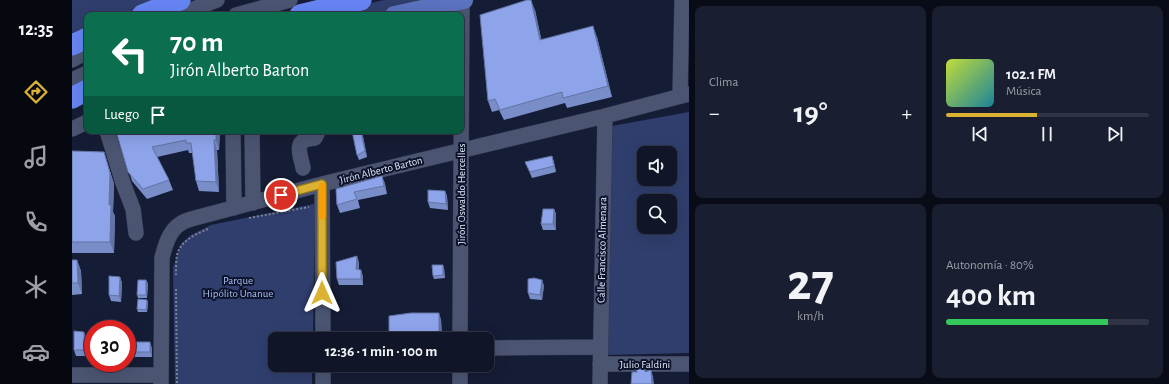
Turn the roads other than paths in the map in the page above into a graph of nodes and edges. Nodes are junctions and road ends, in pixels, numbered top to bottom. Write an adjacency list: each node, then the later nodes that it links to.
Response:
1 (180, 0): 7 (highway)
2 (217, 0): 8 (street)
3 (290, 0): 9 (street)
4 (361, 0): 10 (highway)
5 (463, 0): 11 (main road); 12 (street, Jirón Oswaldo Hercelles)
6 (682, 0): 20 (street)
7 (150, 12)
8 (186, 12)
9 (247, 12)
10 (312, 12)
11 (408, 12)
12 (463, 12)
13 (84, 39): 14 (highway)
14 (72, 45)
15 (84, 54): 16 (street)
16 (72, 60)
17 (84, 74): 18 (street)
18 (72, 80)
19 (84, 92): 21 (highway)
20 (684, 95): 22 (street, Jirón Alberto Barton)
21 (72, 98)
22 (606, 116): 30 (street, Jirón Alberto Barton); 39 (street, Calle Francisco Almenara)
23 (84, 123): 24 (street)
24 (72, 129)
25 (108, 134): 35 (street)
26 (234, 134): 34 (street)
27 (252, 134): 33 (street)
28 (317, 134): 31 (street)
29 (461, 134): 30 (street, Jirón Oswaldo Hercelles)
30 (461, 150): 32 (street, Jirón Alberto Barton); 37 (street, Jirón Oswaldo Hercelles)
31 (303, 168)
32 (322, 184): 33 (street, Jirón Alberto Barton); 36 (street)
33 (253, 203): 34 (street, Jirón Alberto Barton)
34 (234, 208): 45 (street, Jirón Alberto Barton)
35 (136, 233)
36 (322, 332)
37 (460, 332)
38 (494, 348): 39 (street)
39 (600, 348): 40 (street, Calle Francisco Almenara)
40 (600, 364): 41 (street, Julio Faldini); 48 (street, Calle Francisco Almenara)
41 (689, 364)
42 (323, 372): 46 (street)
43 (460, 372): 47 (street)
44 (72, 375): 45 (street)
45 (161, 380)
46 (323, 384)
47 (460, 384)
48 (600, 384)

